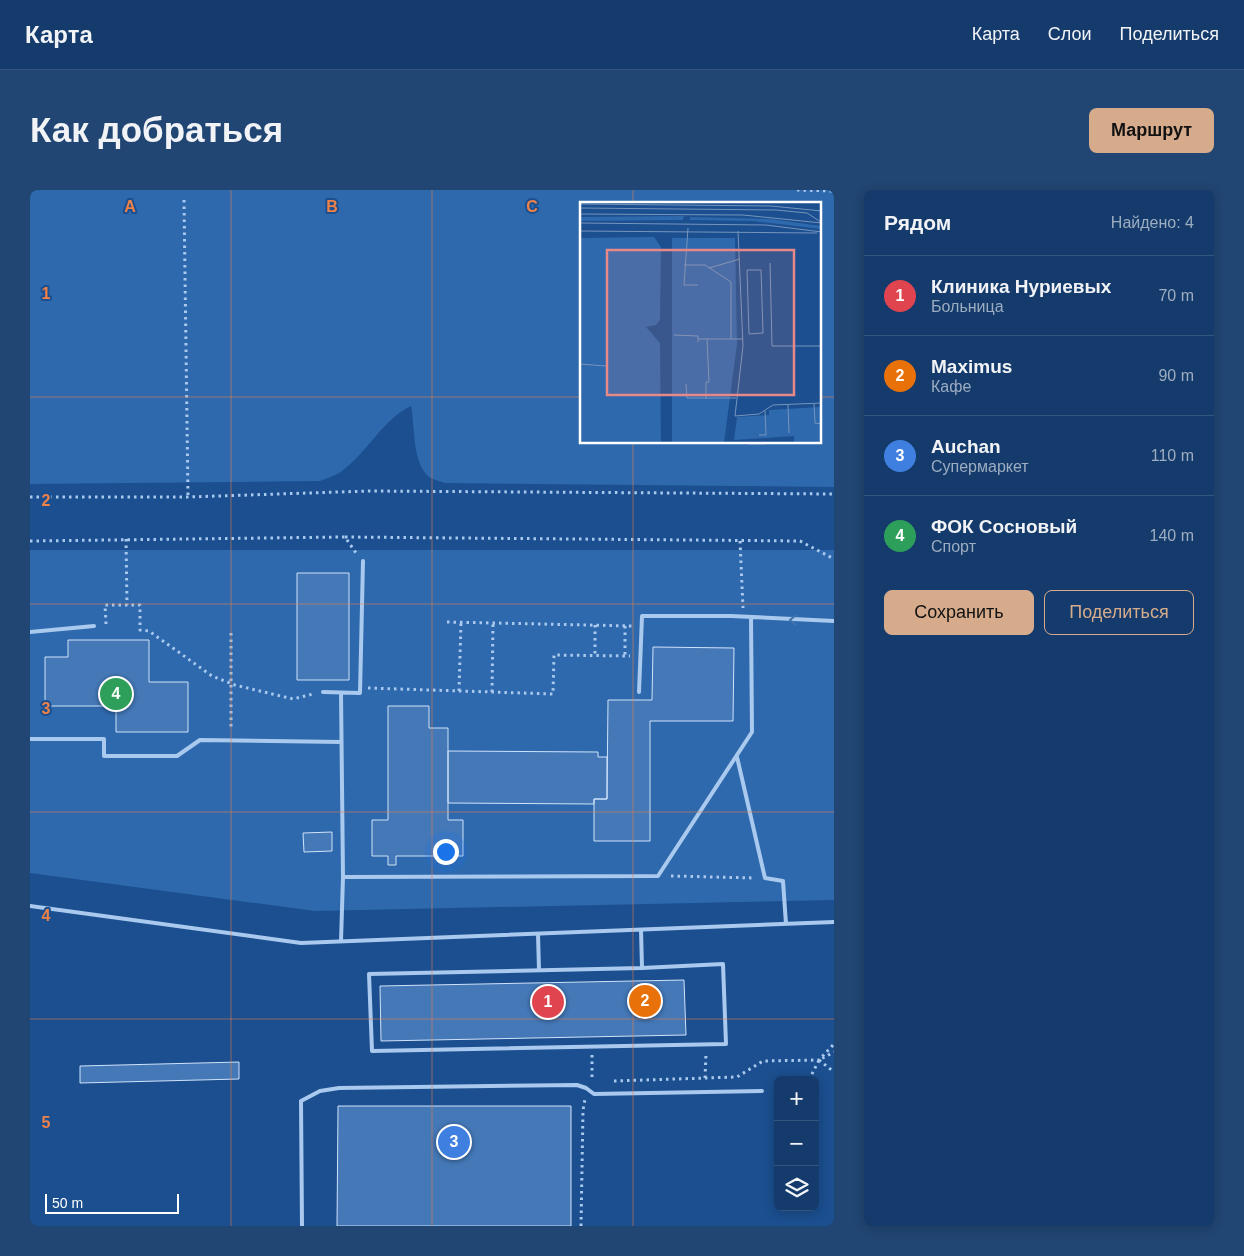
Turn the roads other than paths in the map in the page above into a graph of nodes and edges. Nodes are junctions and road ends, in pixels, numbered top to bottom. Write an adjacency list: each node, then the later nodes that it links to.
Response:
1 (363, 561): 7 (lane)
2 (751, 618): 3 (lane, one-way to 2); 8 (lane); 11 (lane)
3 (834, 621)
4 (94, 626): 5 (lane)
5 (30, 632)
6 (323, 692): 7 (lane)
7 (341, 692): 10 (lane)
8 (640, 692)
9 (30, 739): 10 (lane)
10 (341, 742): 12 (lane)
11 (737, 757): 12 (lane); 15 (lane)
12 (343, 877): 18 (lane)
13 (30, 906): 18 (lane)
14 (834, 922): 15 (lane)
15 (786, 924): 16 (lane)
16 (641, 930): 17 (lane); 19 (lane)
17 (538, 934): 18 (lane); 20 (lane)
18 (341, 941)
19 (642, 968): 20 (lane); 20 (lane)
20 (539, 970)
21 (762, 1091): 22 (lane)
22 (302, 1226)

